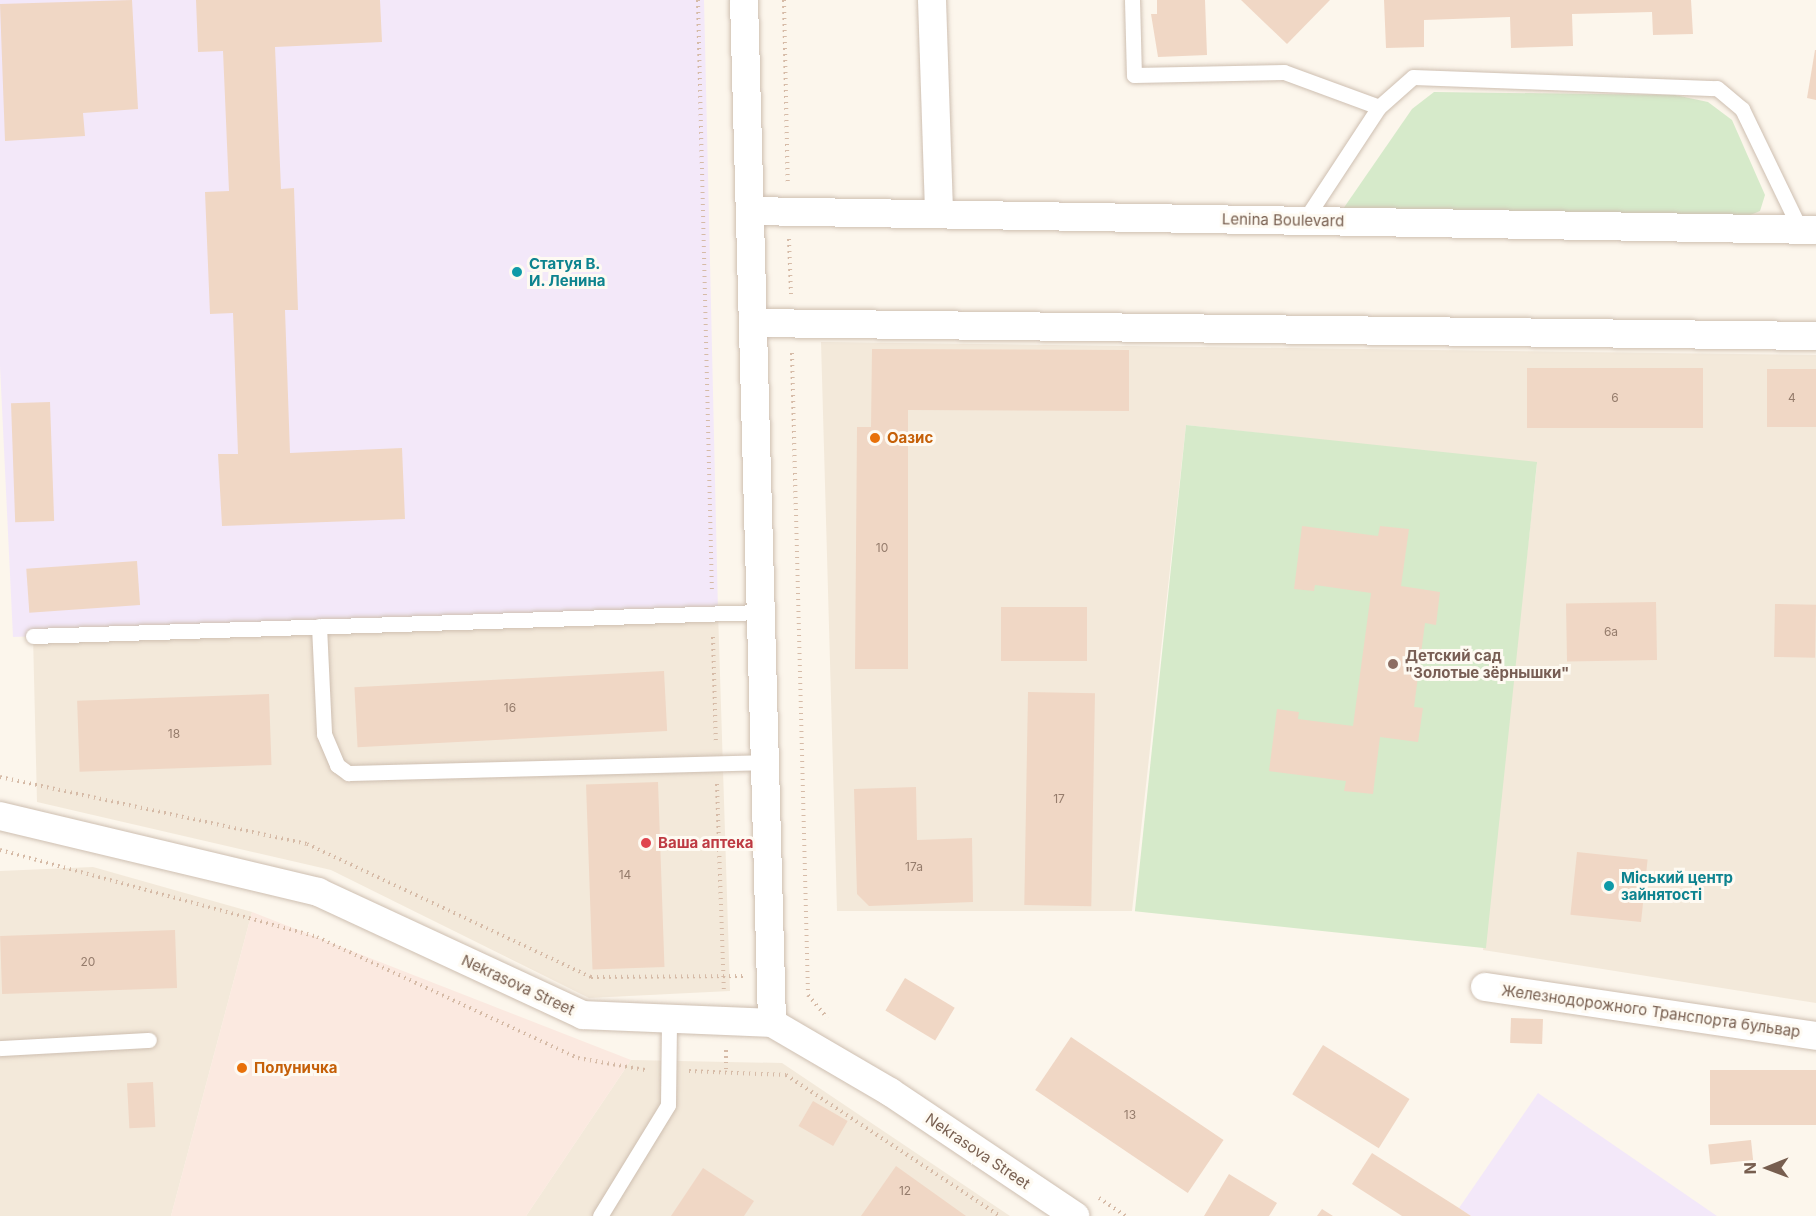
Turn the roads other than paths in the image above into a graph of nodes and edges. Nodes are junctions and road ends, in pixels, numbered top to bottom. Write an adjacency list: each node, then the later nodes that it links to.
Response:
1 (744, 0): 5 (street)
2 (932, 0): 6 (street)
3 (1132, 0): 4 (lane)
4 (1379, 107): 7 (lane); 8 (lane)
5 (750, 211): 6 (street, Lenina Boulevard); 9 (street)
6 (939, 214): 7 (street, Lenina Boulevard)
7 (1304, 221): 8 (street, Lenina Boulevard)
8 (1808, 230)
9 (753, 323): 10 (street); 11 (street)
10 (1816, 336)
11 (760, 612): 12 (lane); 14 (street)
12 (319, 626): 13 (lane); 14 (lane)
13 (33, 636)
14 (763, 762): 18 (street)
15 (0, 816): 17 (street, Nekrasova Street)
16 (1485, 987): 19 (street, Железнодорожного Транспорта бульвар)
17 (669, 1020): 18 (street, Nekrasova Street); 22 (lane)
18 (772, 1023): 23 (street, Nekrasova Street)
19 (1816, 1036)
20 (149, 1040): 21 (lane)
21 (0, 1048)
22 (600, 1216)
23 (1075, 1216)

